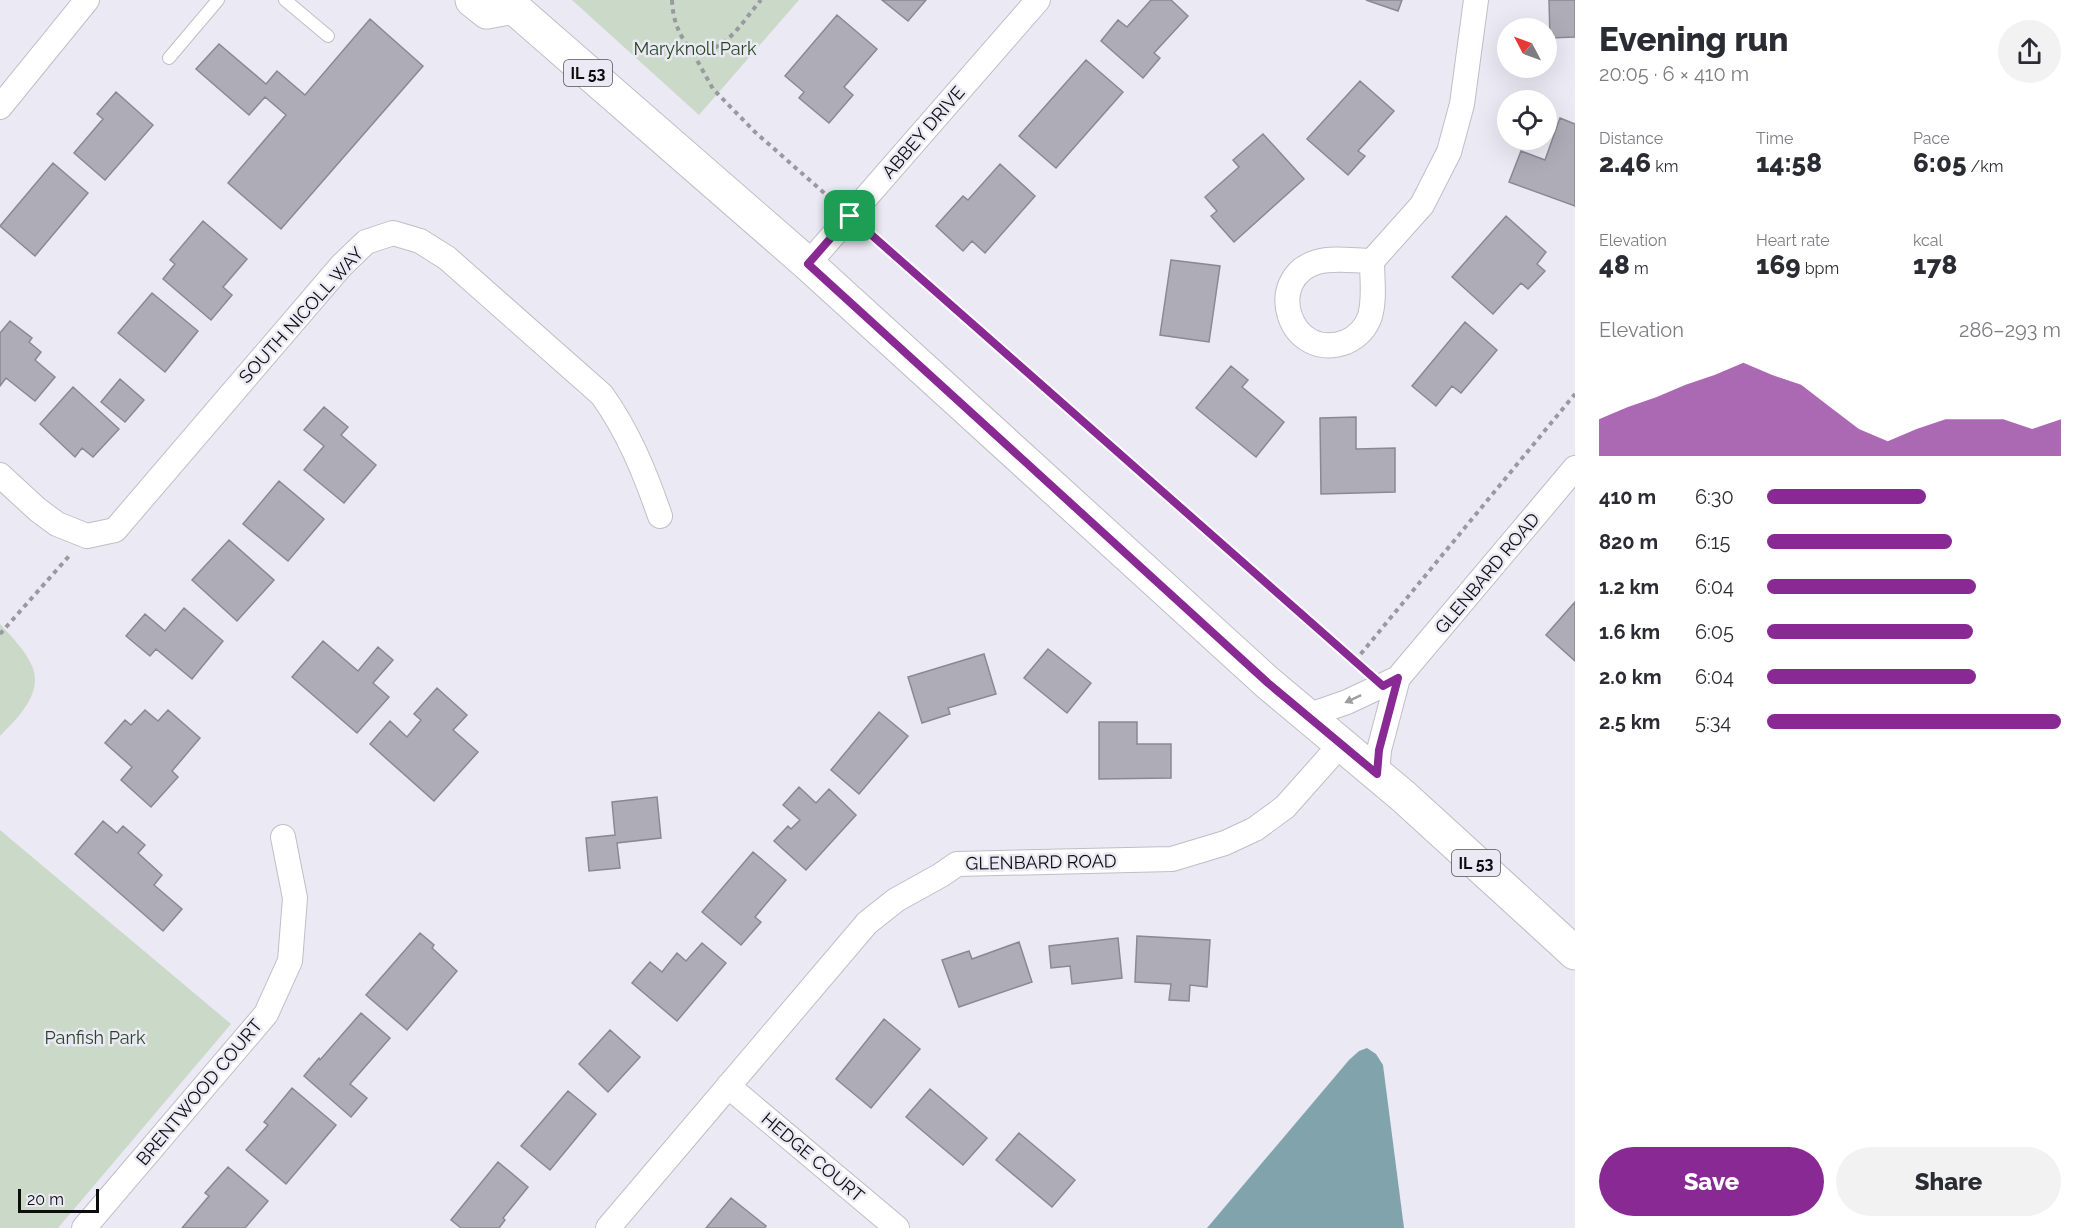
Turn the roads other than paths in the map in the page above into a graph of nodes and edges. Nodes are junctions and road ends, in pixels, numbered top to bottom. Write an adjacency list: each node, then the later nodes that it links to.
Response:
1 (87, 0): 10 (street)
2 (218, 0): 9 (lane)
3 (285, 0): 8 (lane)
4 (472, 0): 7 (main road, IL 53)
5 (1038, 0): 12 (street, ABBEY DRIVE)
6 (1476, 0): 11 (street)
7 (513, 4): 12 (main road, IL 53)
8 (328, 36)
9 (169, 58)
10 (0, 107)
11 (1372, 261)
12 (808, 264): 17 (main road, IL 53)
13 (1575, 468): 16 (street, GLENBARD ROAD)
14 (0, 475): 15 (street, SOUTH NICOLL WAY)
15 (660, 516)
16 (1390, 682): 17 (street, GLENBARD ROAD, one-way to 17); 19 (street, GLENBARD ROAD)
17 (1307, 716): 18 (main road, IL 53)
18 (1341, 744): 19 (main road, IL 53); 22 (street, GLENBARD ROAD)
19 (1377, 774): 21 (main road, IL 53)
20 (283, 837): 23 (street, BRENTWOOD COURT)
21 (1575, 954)
22 (728, 1086): 24 (street, GLENBARD ROAD); 25 (street, HEDGE COURT)
23 (84, 1228)
24 (608, 1228)
25 (897, 1228)

